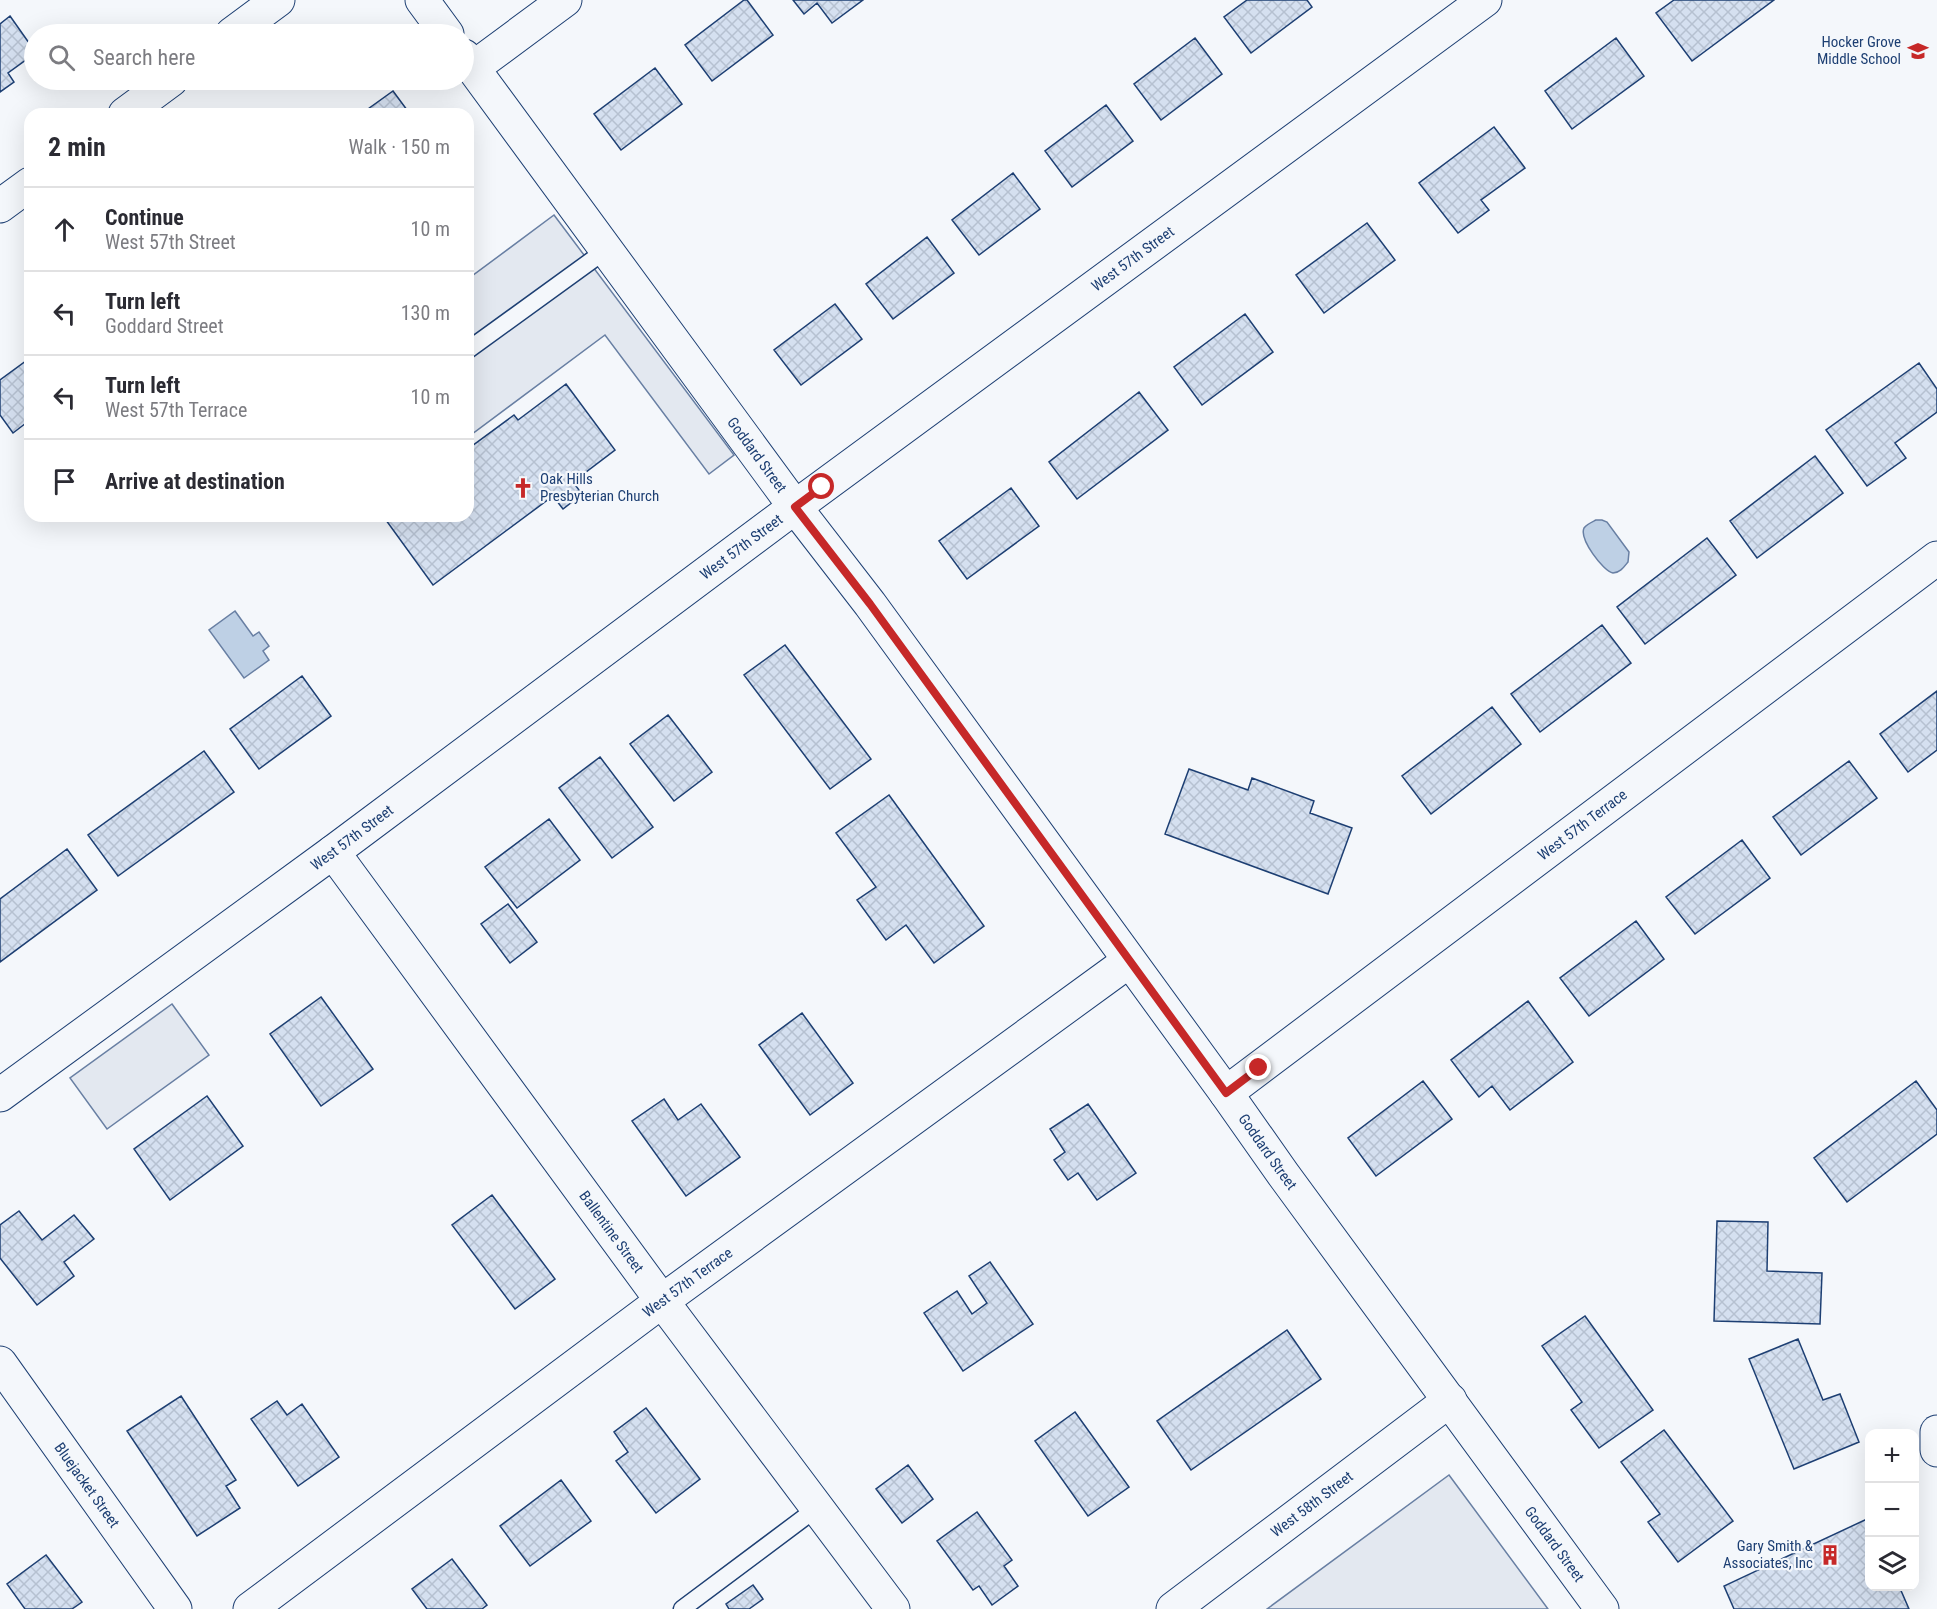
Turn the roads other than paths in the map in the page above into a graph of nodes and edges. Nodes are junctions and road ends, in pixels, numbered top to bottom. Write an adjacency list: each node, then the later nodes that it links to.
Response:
1 (278, 0): 5 (street)
2 (422, 0): 6 (street)
3 (565, 0): 7 (street)
4 (1485, 0): 15 (street, West 57th Street)
5 (246, 24)
6 (440, 24)
7 (474, 58)
8 (474, 70): 13 (street, Goddard Street)
9 (157, 90): 10 (street)
10 (132, 108)
11 (24, 188): 12 (street)
12 (0, 206)
13 (606, 250): 14 (lane); 15 (street, Goddard Street)
14 (474, 346)
15 (795, 507): 17 (street, West 57th Street); 18 (street, Goddard Street)
16 (1937, 558): 19 (street, West 57th Terrace)
17 (333, 852): 20 (street, West 57th Street); 21 (street, Ballentine Street)
18 (1129, 961): 19 (street, Goddard Street); 21 (street, West 57th Terrace)
19 (1226, 1093): 23 (street, Goddard Street)
20 (0, 1095)
21 (662, 1301): 26 (street, Ballentine Street); 28 (street, West 57th Terrace)
22 (0, 1362): 27 (street, Bluejacket Street)
23 (1450, 1400): 31 (street, West 58th Street); 32 (street, Goddard Street)
24 (1937, 1432): 25 (street)
25 (1937, 1450)
26 (817, 1508): 29 (lane); 30 (street, Ballentine Street)
27 (175, 1609)
28 (250, 1609)
29 (682, 1609)
30 (892, 1609)
31 (1173, 1609)
32 (1602, 1609)

